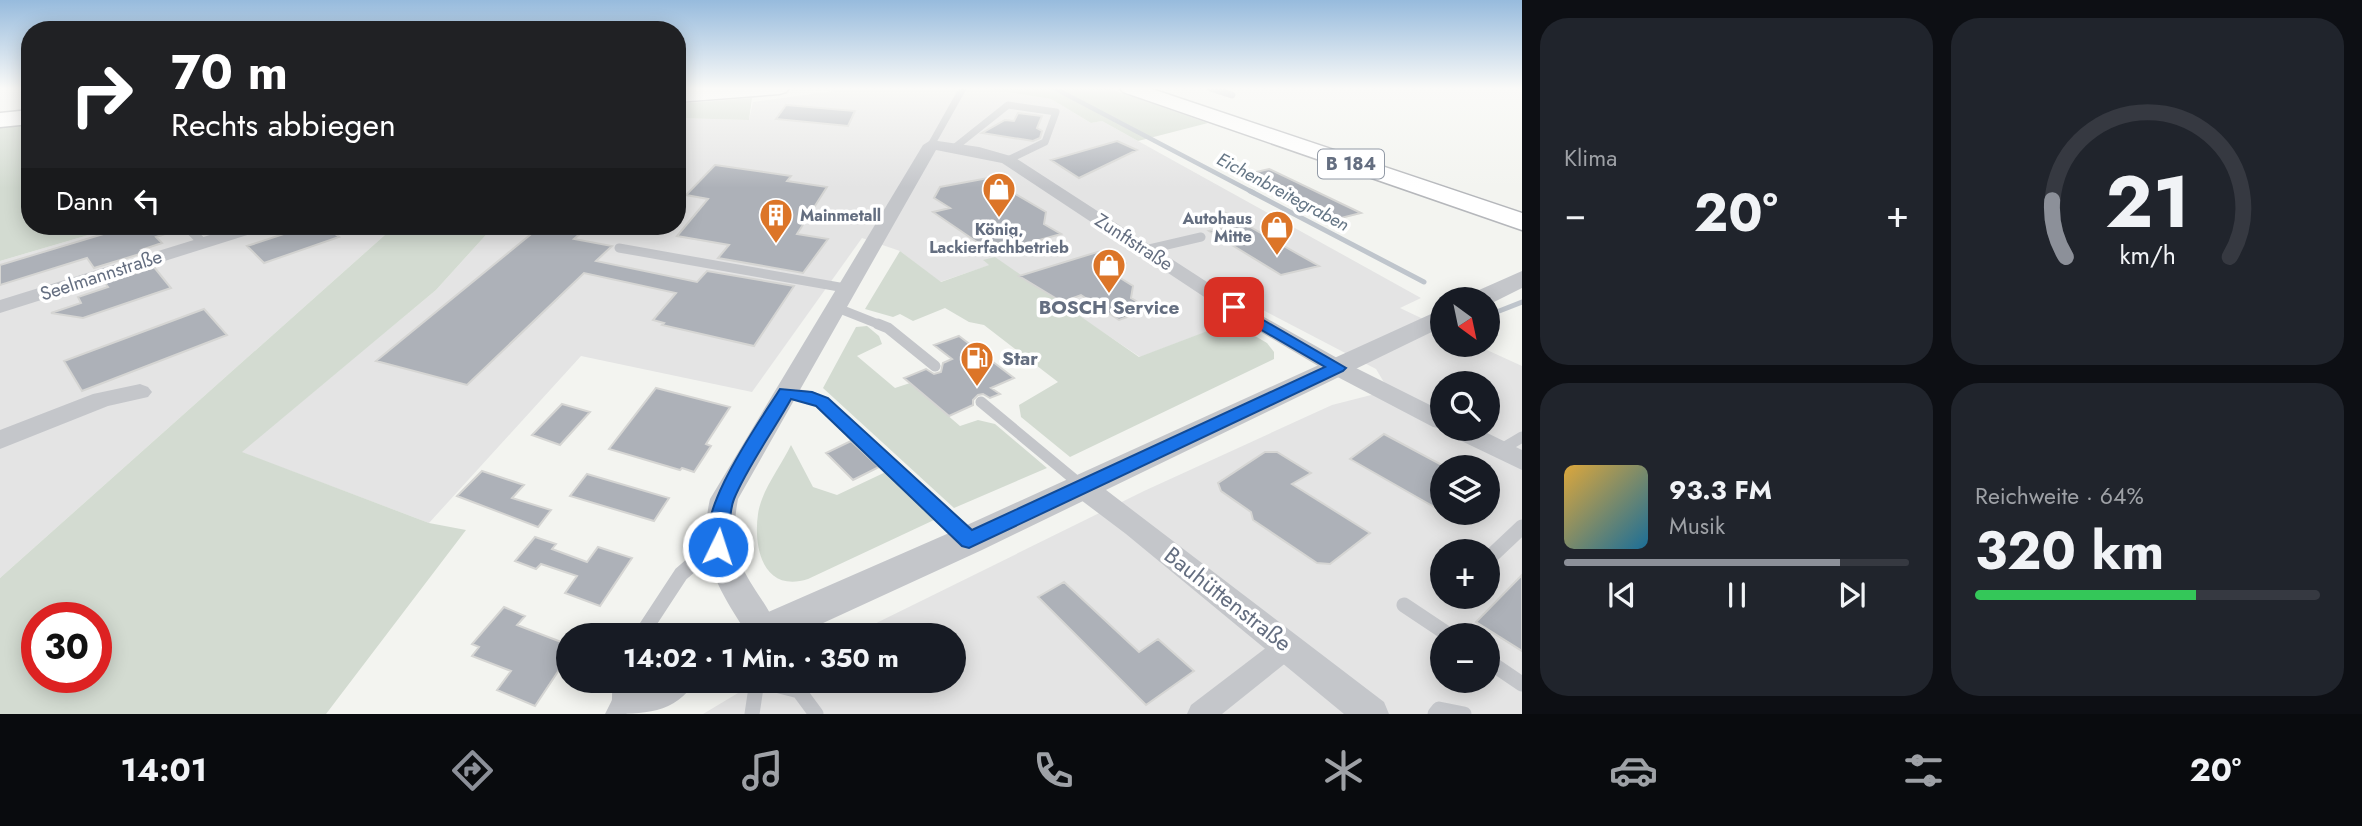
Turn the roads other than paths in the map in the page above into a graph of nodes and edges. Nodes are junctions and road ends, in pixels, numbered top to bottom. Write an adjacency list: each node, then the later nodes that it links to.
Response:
1 (952, 121): 5 (lane)
2 (982, 121): 5 (lane)
3 (1053, 121): 6 (lane)
4 (1231, 121): 7 (main road, B 184)
5 (943, 147): 6 (street, Zunftstraße); 17 (street)
6 (1008, 160): 14 (street, Zunftstraße)
7 (1522, 222)
8 (195, 235): 12 (lane)
9 (208, 235): 12 (street)
10 (226, 235): 12 (street, Seelmannstraße)
11 (1201, 237): 14 (lane)
12 (202, 242): 18 (street, Seelmannstraße)
13 (619, 248): 17 (lane)
14 (1145, 250): 21 (street, Zunftstraße)
15 (1522, 278): 16 (street)
16 (1500, 289)
17 (840, 298): 20 (lane); 23 (street)
18 (0, 307)
19 (1430, 323): 21 (street)
20 (935, 366)
21 (1338, 368): 25 (street, Zunftstraße); 29 (street)
22 (140, 392): 26 (street)
23 (786, 393): 31 (lane); 32 (street)
24 (981, 402): 29 (lane)
25 (1430, 415)
26 (0, 440)
27 (1492, 441): 28 (street)
28 (1515, 449)
29 (1083, 487): 31 (street); 39 (street, Bauhüttenstraße)
30 (1522, 527): 33 (lane)
31 (969, 540): 37 (street)
32 (718, 542): 35 (lane); 36 (street)
33 (1500, 548)
34 (1404, 606): 38 (lane)
35 (649, 623)
36 (755, 623)
37 (785, 623)
38 (1430, 623)
39 (1288, 646): 50 (street); 51 (street, Bauhüttenstraße)
40 (1500, 669): 41 (lane)
41 (1522, 684)
42 (620, 693): 46 (lane)
43 (657, 693): 47 (street)
44 (756, 693): 48 (lane)
45 (800, 693): 49 (lane)
46 (619, 714)
47 (627, 714)
48 (752, 714)
49 (816, 714)
50 (1201, 714)
51 (1371, 714)
52 (1435, 714): 53 (lane)
53 (1464, 714)

